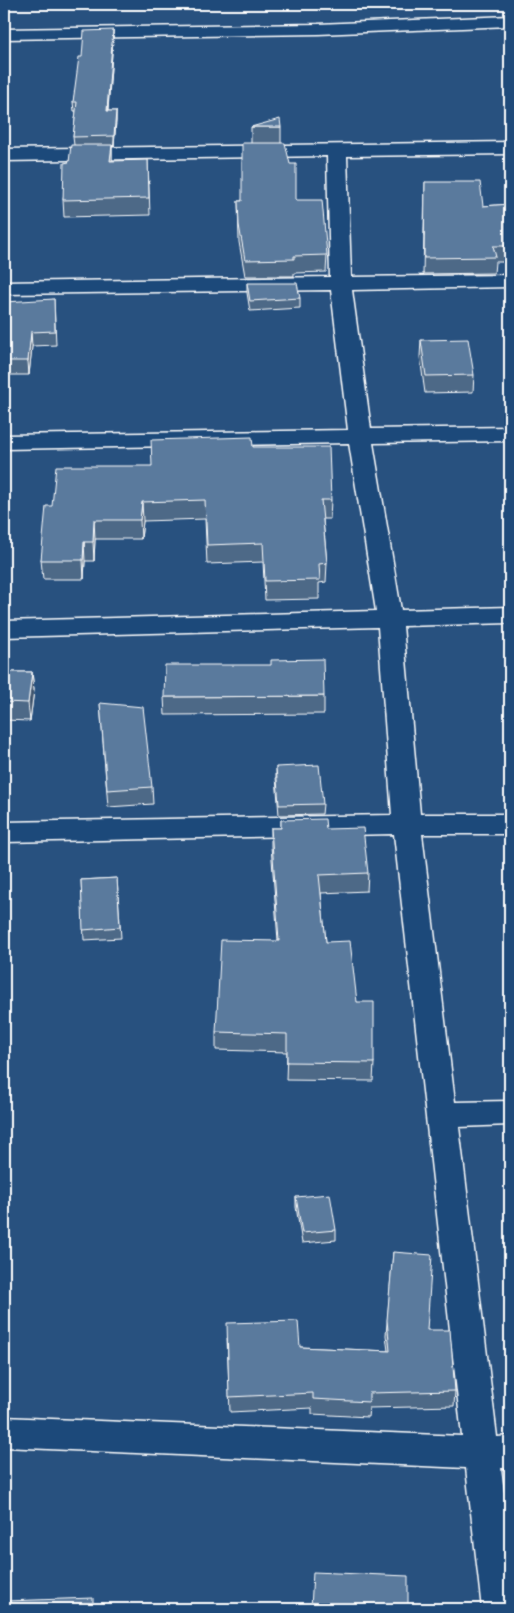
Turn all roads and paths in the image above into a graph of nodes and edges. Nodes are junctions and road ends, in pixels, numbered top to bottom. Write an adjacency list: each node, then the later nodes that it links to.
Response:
1 (510, 21): 2 (street)
2 (4, 34)
3 (510, 148): 4 (street)
4 (337, 150): 5 (street); 7 (street)
5 (4, 155)
6 (510, 281): 7 (street)
7 (341, 283): 8 (street); 10 (street)
8 (4, 288)
9 (510, 434): 10 (street)
10 (360, 437): 11 (street); 13 (street)
11 (4, 442)
12 (510, 615): 13 (street)
13 (390, 618): 14 (street); 15 (street)
14 (4, 629)
15 (407, 824): 16 (street); 17 (street); 19 (street)
16 (510, 824)
17 (4, 832)
18 (510, 1113): 19 (street)
19 (440, 1114): 21 (street)
20 (4, 1432): 21 (street)
21 (496, 1452): 22 (street)
22 (500, 1609)

